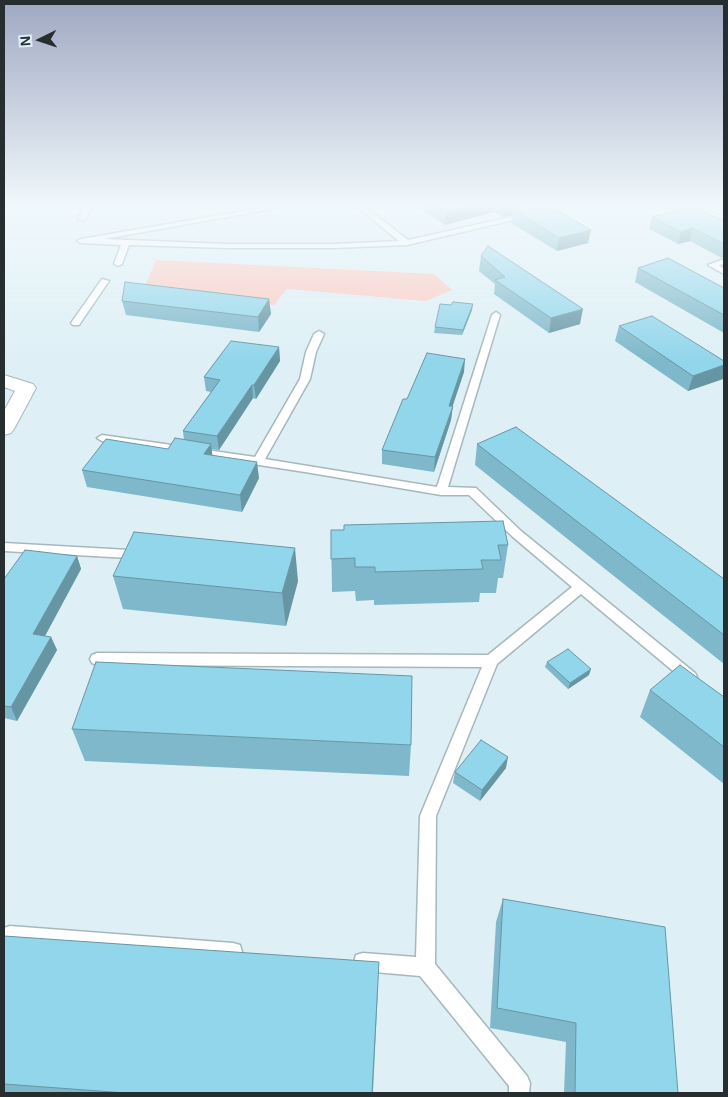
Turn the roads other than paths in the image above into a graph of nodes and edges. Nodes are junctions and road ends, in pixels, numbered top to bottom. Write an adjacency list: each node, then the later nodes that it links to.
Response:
1 (121, 257): 3 (lane)
2 (724, 261): 4 (lane)
3 (118, 264)
4 (724, 272)
5 (105, 281): 7 (lane)
6 (496, 315): 13 (lane)
7 (76, 323)
8 (319, 334): 12 (lane)
9 (4, 381): 10 (street)
10 (4, 429)
11 (102, 438): 12 (lane)
12 (258, 461): 13 (lane)
13 (441, 491): 15 (lane)
14 (498, 532): 15 (lane)
15 (517, 534): 18 (lane)
16 (4, 547): 17 (lane)
17 (129, 554)
18 (580, 587): 20 (lane); 21 (lane)
19 (97, 659): 20 (lane)
20 (490, 662): 25 (lane)
21 (702, 687)
22 (10, 935): 23 (lane)
23 (247, 953)
24 (346, 961): 25 (lane)
25 (425, 967): 26 (lane)
26 (519, 1093)

